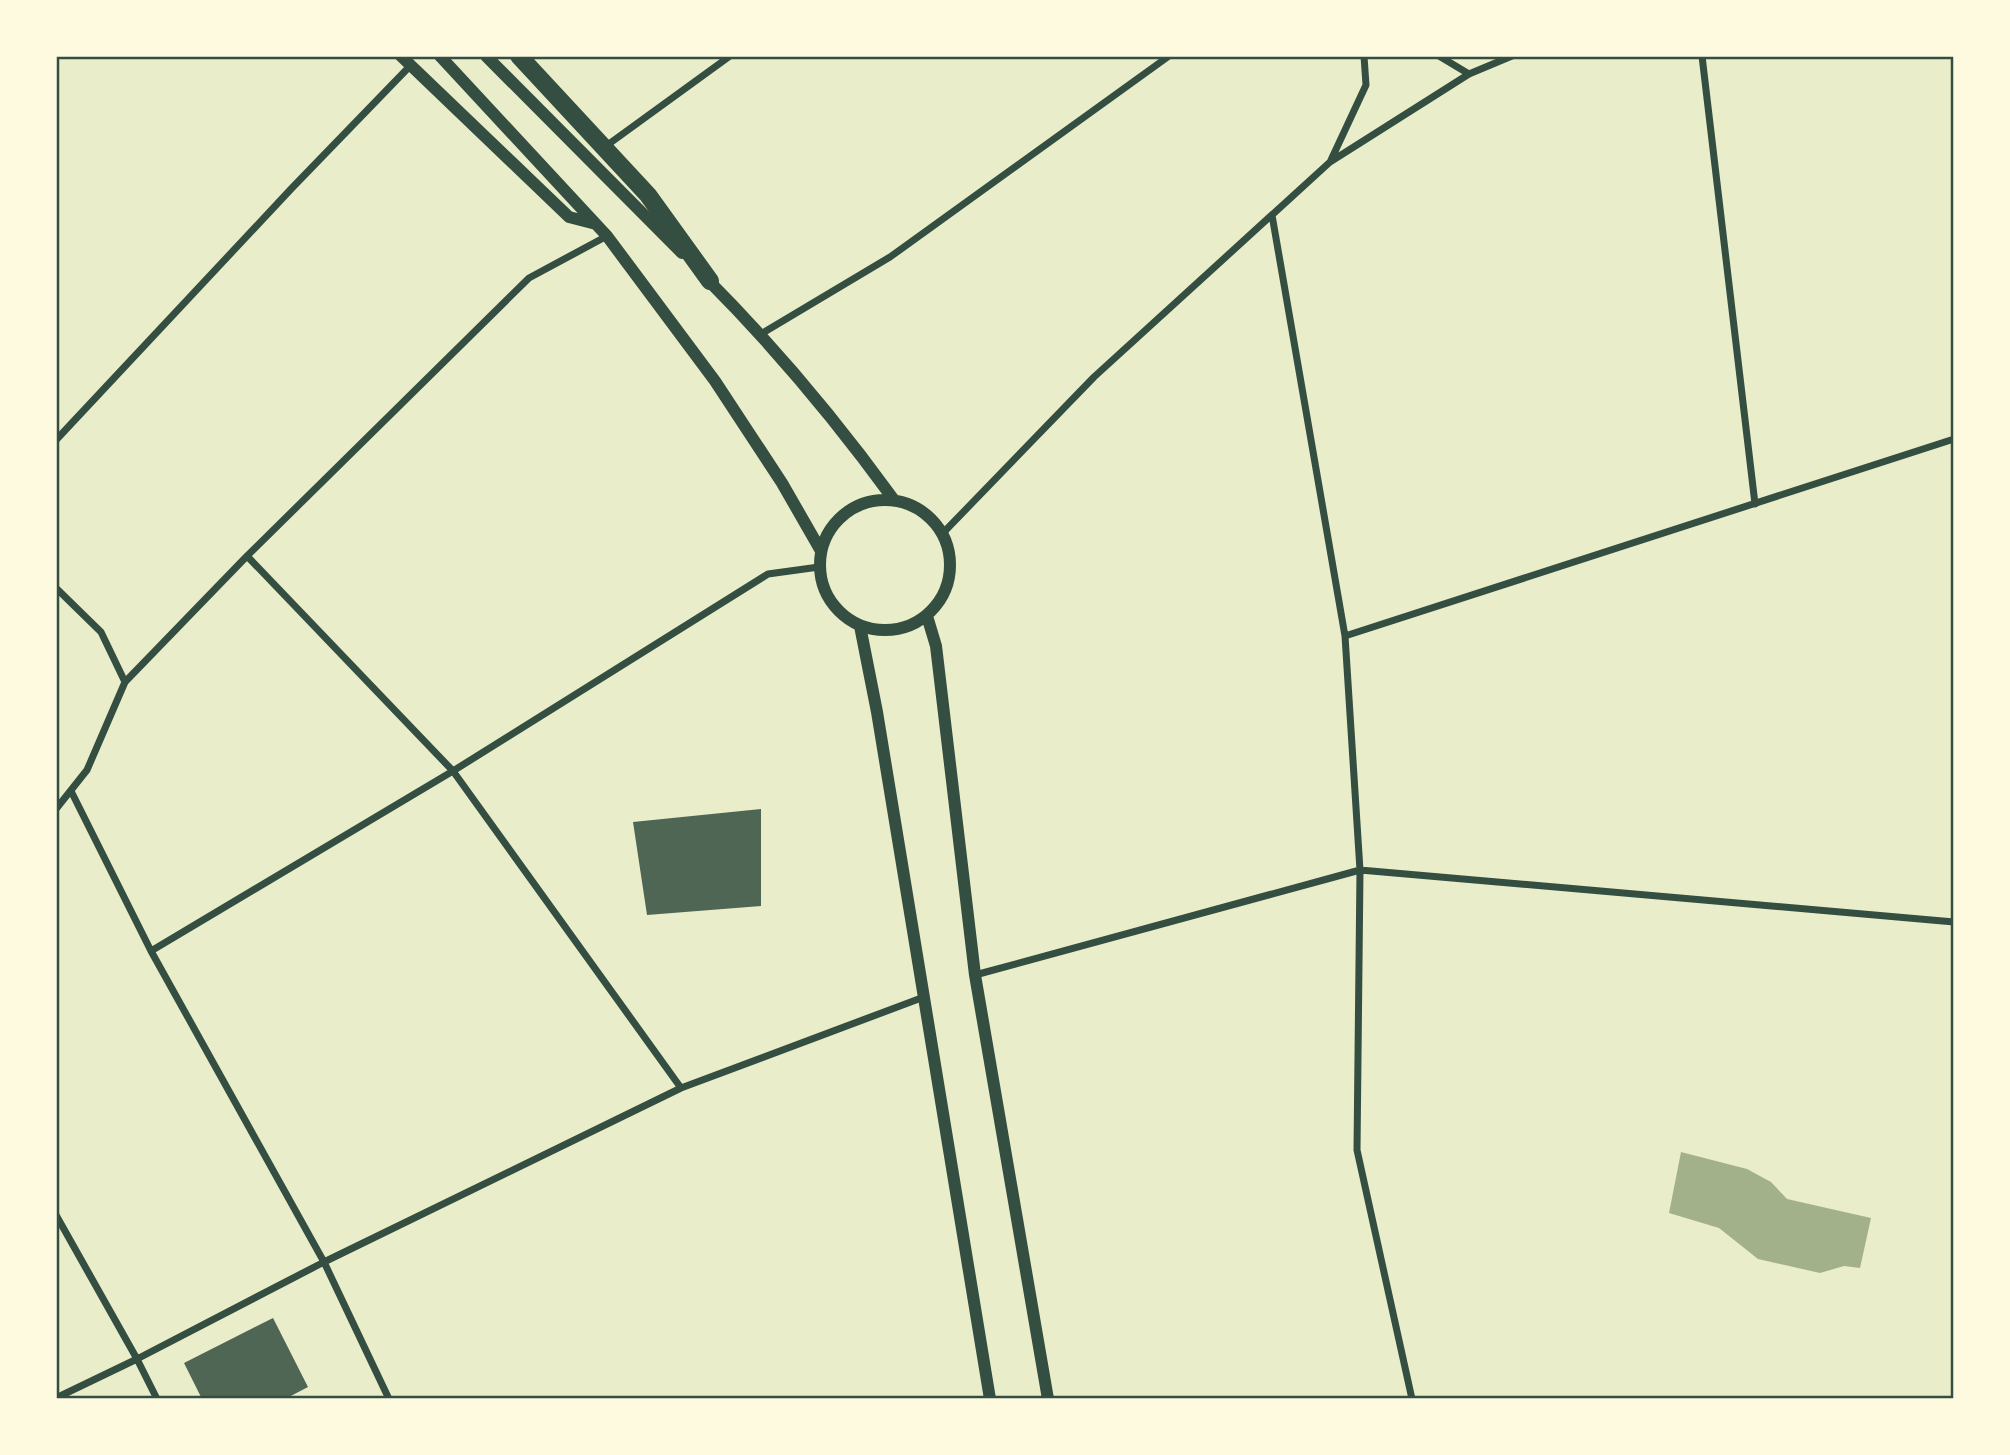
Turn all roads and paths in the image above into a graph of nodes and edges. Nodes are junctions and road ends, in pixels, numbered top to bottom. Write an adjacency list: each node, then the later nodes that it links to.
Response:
1 (440, 56): 15 (street)
2 (486, 56): 17 (street)
3 (519, 56): 12 (main road)
4 (730, 56): 12 (street)
5 (1169, 56): 18 (street)
6 (1364, 56): 13 (street)
7 (1439, 56): 11 (street)
8 (1512, 56): 11 (street)
9 (1702, 56): 22 (street)
10 (406, 61): 15 (street); 20 (street)
11 (1469, 74): 13 (street)
12 (604, 148): 17 (main road)
13 (1330, 162): 14 (street)
14 (1272, 215): 23 (street); 30 (street)
15 (596, 224): 16 (street)
16 (607, 236): 24 (street); 25 (street)
17 (710, 281): 18 (street)
18 (761, 334): 21 (street)
19 (1954, 439): 22 (street)
20 (56, 440)
21 (894, 500): 23 (street); 24 (street)
22 (1755, 504): 30 (street)
23 (943, 533): 28 (street)
24 (821, 551): 26 (street)
25 (247, 556): 31 (street); 32 (street)
26 (819, 567): 29 (street); 32 (street)
27 (56, 588): 31 (street)
28 (927, 616): 29 (street); 38 (street)
29 (860, 626): 39 (street)
30 (1345, 636): 35 (street)
31 (125, 682): 33 (street)
32 (453, 771): 37 (street); 40 (street)
33 (71, 791): 34 (street); 37 (street)
34 (56, 809)
35 (1360, 870): 36 (street); 38 (street); 49 (street)
36 (1954, 922)
37 (151, 951): 42 (street)
38 (975, 975): 48 (street)
39 (924, 997): 40 (street); 47 (street)
40 (681, 1088): 42 (street)
41 (56, 1215): 43 (street)
42 (324, 1262): 43 (street); 46 (street)
43 (137, 1359): 44 (street); 45 (street)
44 (56, 1398)
45 (157, 1399)
46 (389, 1399)
47 (990, 1399)
48 (1048, 1399)
49 (1412, 1399)

